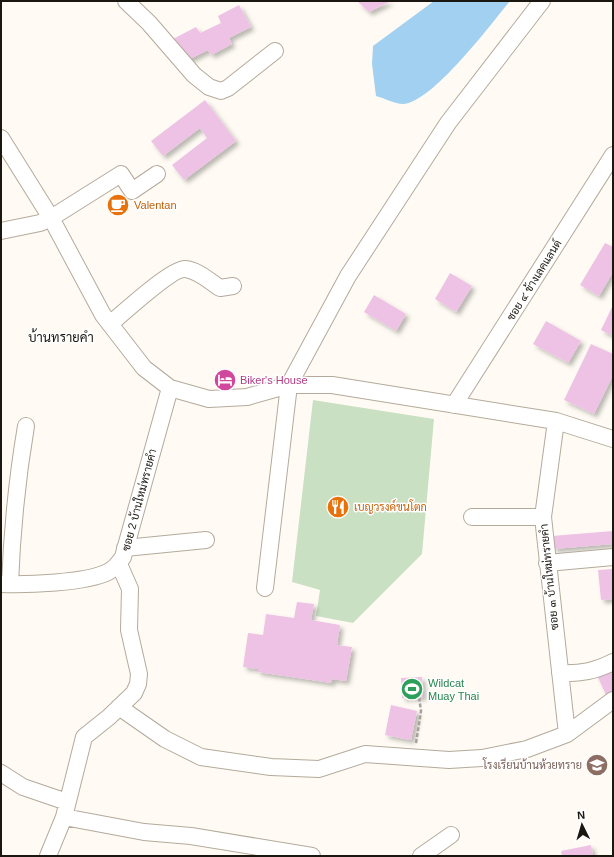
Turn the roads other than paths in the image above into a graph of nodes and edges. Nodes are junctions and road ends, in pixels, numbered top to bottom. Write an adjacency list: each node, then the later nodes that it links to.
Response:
1 (126, 1): 3 (street)
2 (542, 1): 11 (street)
3 (276, 51)
4 (1, 138): 7 (street)
5 (613, 155): 13 (street, ซอย ๔ ข้างเลคแลนด์)
6 (157, 174): 7 (street)
7 (51, 218): 8 (street); 10 (street)
8 (1, 232)
9 (233, 286): 10 (street)
10 (110, 324): 12 (street)
11 (289, 385): 12 (street); 13 (street); 25 (street)
12 (170, 388): 20 (street, ซอย 2 บ้านใหม่ทรายคำ)
13 (454, 405): 14 (street)
14 (556, 422): 16 (street); 18 (street, ซอย ๓ บ้านใหม่ทรายคำ)
15 (26, 426): 24 (street)
16 (613, 438)
17 (472, 517): 18 (street)
18 (543, 517): 22 (street, ซอย ๓ บ้านใหม่ทรายคำ)
19 (206, 540): 20 (street)
20 (126, 548): 23 (street, ซอย 2 บ้านใหม่ทรายคำ)
21 (613, 557): 22 (street)
22 (547, 563): 27 (street, ซอย ๓ บ้านใหม่ทรายคำ)
23 (119, 564): 24 (street, ซอย 2 บ้านใหม่ทรายคำ); 29 (street)
24 (6, 584)
25 (265, 588)
26 (613, 662): 27 (street)
27 (560, 673): 30 (street, ซอย ๓ บ้านใหม่ทรายคำ)
28 (613, 700): 30 (street)
29 (119, 707): 30 (street); 32 (street)
30 (568, 734)
31 (1, 773): 32 (street)
32 (66, 810): 34 (street); 35 (street)
33 (451, 835): 36 (street)
34 (48, 856)
35 (312, 856)
36 (421, 856)

